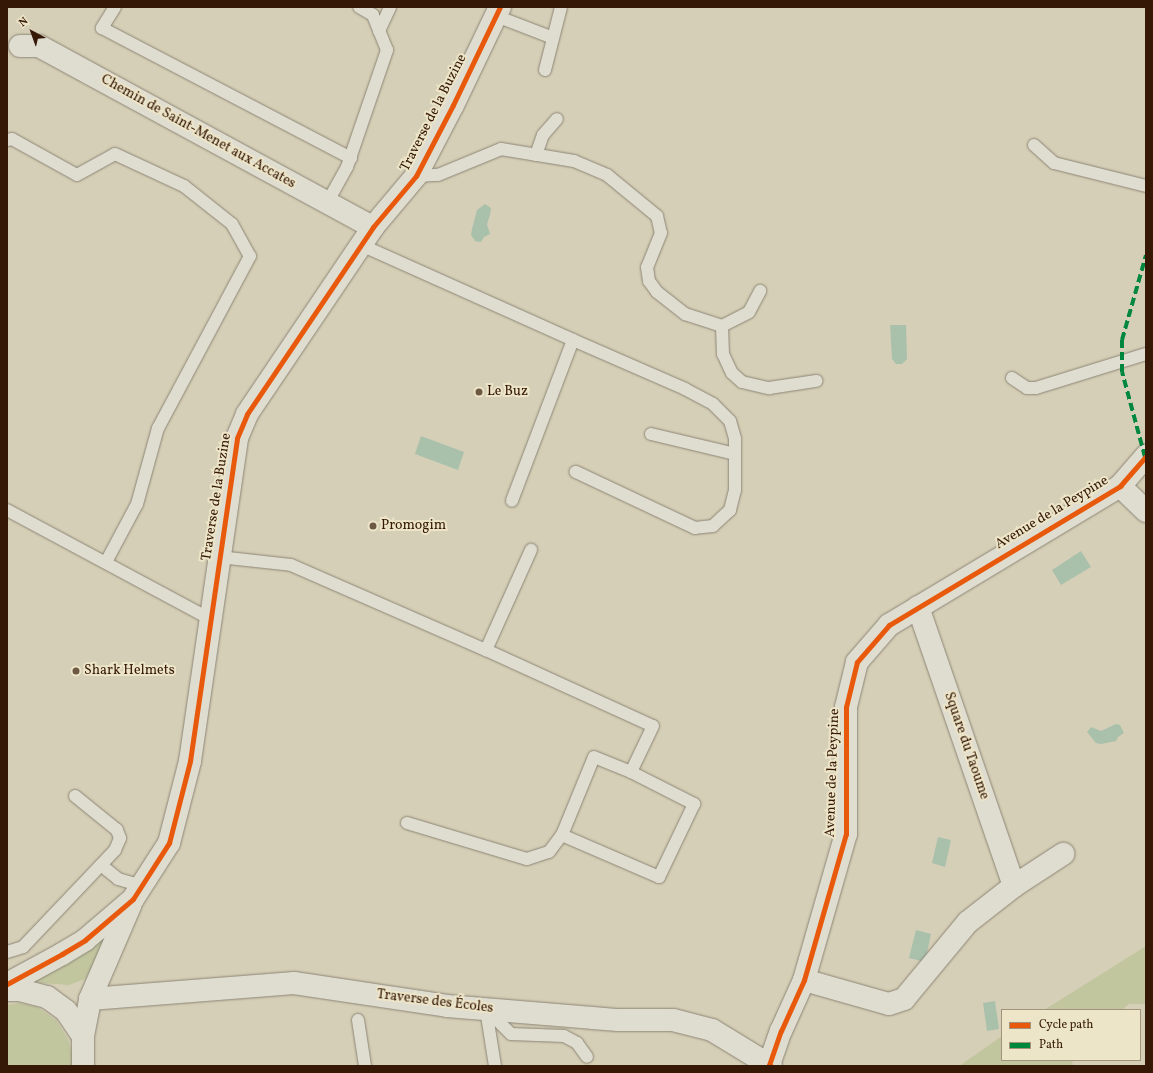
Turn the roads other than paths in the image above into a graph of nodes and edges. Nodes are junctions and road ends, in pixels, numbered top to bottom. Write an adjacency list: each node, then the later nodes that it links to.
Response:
1 (115, 7): 14 (lane)
2 (358, 7): 6 (lane)
3 (390, 7): 6 (lane)
4 (561, 7): 7 (lane)
5 (498, 12): 7 (lane); 15 (street, Traverse de la Buzine)
6 (379, 31): 14 (lane)
7 (553, 38): 9 (lane)
8 (14, 46): 17 (street, Chemin de Saint-Menet aux Accates)
9 (545, 70)
10 (557, 119): 13 (lane)
11 (7, 140): 36 (lane)
12 (1034, 145): 16 (lane)
13 (536, 155): 15 (lane); 21 (lane)
14 (351, 158): 17 (lane)
15 (416, 176): 18 (street, Traverse de la Buzine)
16 (1146, 186)
17 (327, 203): 18 (street, Chemin de Saint-Menet aux Accates)
18 (373, 227): 19 (street, Traverse de la Buzine)
19 (361, 245): 22 (lane); 35 (street, Traverse de la Buzine)
20 (760, 291): 21 (lane)
21 (722, 326): 25 (lane)
22 (573, 340): 27 (lane); 31 (lane)
23 (1146, 354): 24 (lane)
24 (1012, 378)
25 (816, 381)
26 (651, 434): 27 (lane)
27 (735, 454): 29 (lane)
28 (1146, 456): 30 (street, Avenue de la Peypine)
29 (576, 472)
30 (1120, 486): 33 (street); 37 (street, Avenue de la Peypine)
31 (512, 501)
32 (7, 510): 36 (lane)
33 (1146, 511)
34 (531, 550): 39 (lane)
35 (219, 557): 38 (street, Traverse de la Buzine); 39 (lane)
36 (106, 562): 38 (lane)
37 (918, 606): 46 (street, Square du Taoume); 49 (street, Avenue de la Peypine)
38 (210, 619): 47 (street, Traverse de la Buzine)
39 (486, 650): 40 (lane)
40 (631, 772): 43 (lane); 43 (lane)
41 (75, 796): 45 (lane)
42 (407, 823): 43 (lane)
43 (562, 835)
44 (1063, 854): 46 (street)
45 (101, 865): 47 (lane); 48 (lane)
46 (1014, 886): 49 (street)
47 (137, 893): 50 (street, Traverse de la Buzine); 52 (street)
48 (7, 952)
49 (804, 980): 57 (street, Avenue de la Peypine)
50 (7, 984)
51 (7, 990): 55 (street)
52 (90, 999): 53 (street, Traverse des Écoles); 55 (street)
53 (486, 1009): 56 (lane); 57 (street, Traverse des Écoles); 60 (lane)
54 (358, 1020): 59 (lane)
55 (83, 1036): 58 (street)
56 (586, 1056)
57 (770, 1065)
58 (84, 1066)
59 (365, 1066)
60 (494, 1066)

